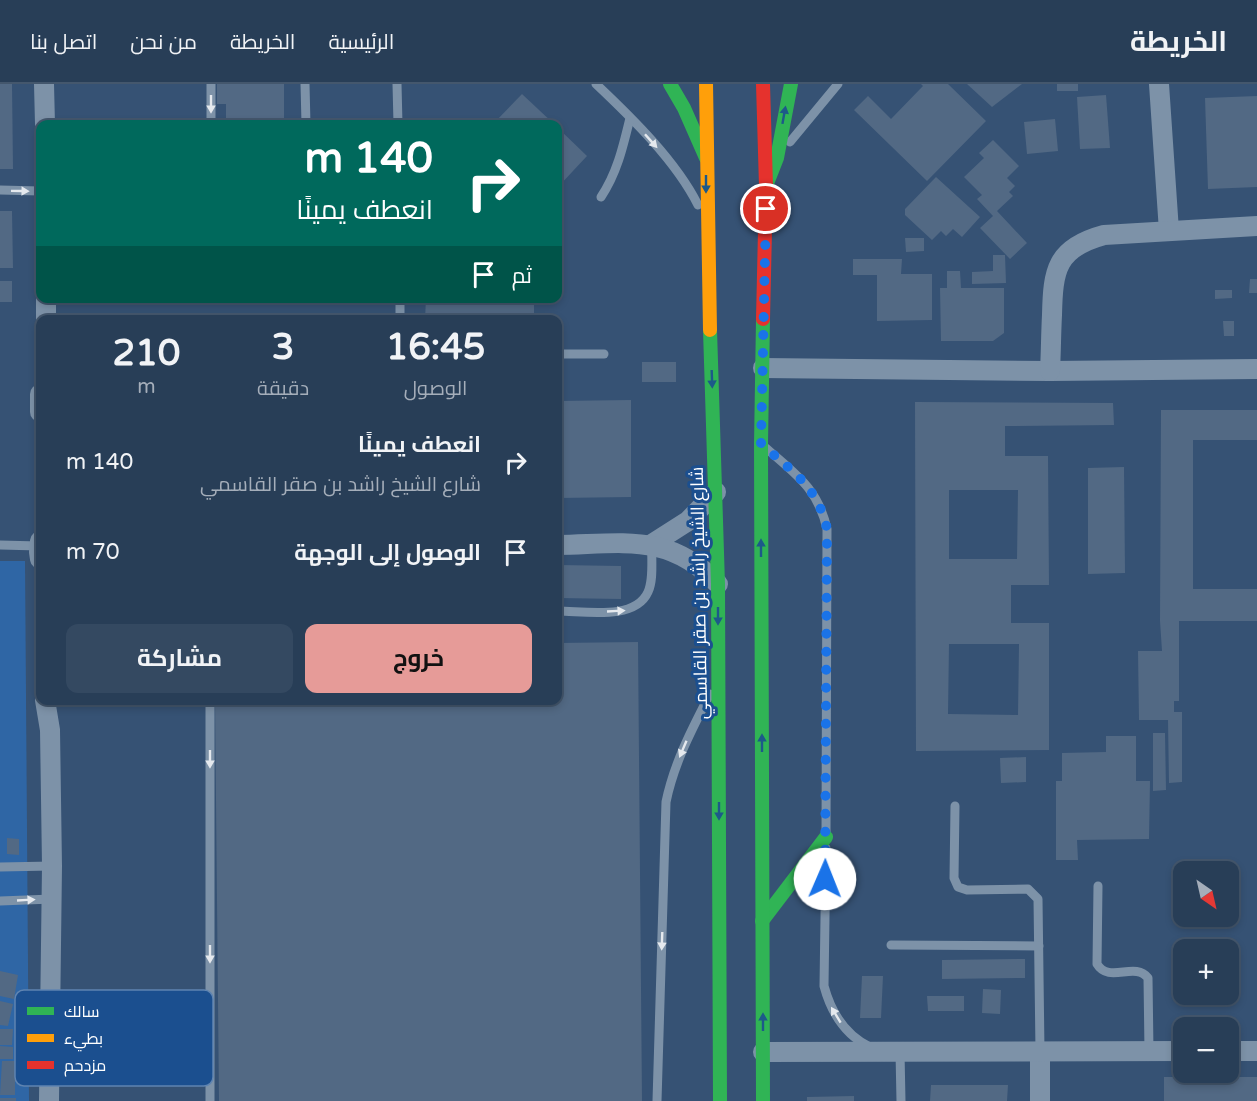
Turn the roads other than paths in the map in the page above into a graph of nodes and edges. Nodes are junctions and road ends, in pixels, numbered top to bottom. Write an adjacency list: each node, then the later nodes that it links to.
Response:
1 (44, 84): 14 (street)
2 (211, 84): 15 (lane, one-way to 15)
3 (316, 84): 12 (lane)
4 (397, 84): 17 (lane)
5 (596, 84): 13 (lane)
6 (670, 84): 18 (main road)
7 (706, 84): 18 (main road, شارع الشيخ راشد بن صقر القاسمي)
8 (763, 84): 20 (main road)
9 (791, 84): 19 (main road, one-way to 9)
10 (838, 84): 19 (lane)
11 (1159, 84): 26 (street)
12 (305, 85): 16 (lane)
13 (630, 118): 23 (lane); 24 (lane, one-way to 24)
14 (45, 120)
15 (211, 120)
16 (306, 120)
17 (398, 120)
18 (706, 158): 24 (main road, شارع الشيخ راشد بن صقر القاسمي, one-way to 24)
19 (777, 158): 20 (main road)
20 (766, 186): 29 (main road)
21 (0, 190): 22 (lane, one-way to 22)
22 (36, 191)
23 (601, 198)
24 (707, 221): 33 (main road, شارع الشيخ راشد بن صقر القاسمي, one-way to 33)
25 (1257, 226): 26 (street)
26 (1169, 231): 31 (street)
27 (562, 354): 28 (lane)
28 (604, 354)
29 (763, 368): 31 (street); 32 (main road)
30 (1257, 369): 31 (street)
31 (1050, 371)
32 (761, 444): 46 (lane); 52 (main road, one-way to 32)
33 (716, 492): 34 (street); 38 (main road, شارع الشيخ راشد بن صقر القاسمي)
34 (652, 544): 36 (street); 38 (street); 39 (lane, one-way to 34)
35 (0, 545): 37 (lane)
36 (562, 545)
37 (36, 548)
38 (718, 584): 40 (main road, شارع الشيخ راشد بن صقر القاسمي, one-way to 40)
39 (562, 611)
40 (718, 678): 67 (lane, one-way to 67); 68 (main road, شارع الشيخ راشد بن صقر القاسمي, one-way to 68)
41 (46, 705): 44 (street)
42 (54, 705): 44 (street)
43 (210, 705): 56 (lane, one-way to 56)
44 (50, 730): 47 (street)
45 (955, 806): 54 (lane)
46 (826, 837): 52 (main road); 63 (lane, one-way to 46)
47 (52, 866): 48 (lane); 50 (street)
48 (0, 867)
49 (1098, 886): 58 (lane)
50 (52, 899): 51 (lane, one-way to 50); 55 (street)
51 (0, 902)
52 (762, 921): 62 (main road, one-way to 52)
53 (891, 945): 54 (lane)
54 (1039, 946): 57 (lane)
55 (51, 990)
56 (210, 990)
57 (1040, 1051): 58 (street); 64 (street); 71 (street)
58 (1149, 1051): 59 (street)
59 (1173, 1051)
60 (1239, 1051): 61 (street)
61 (1257, 1051)
62 (763, 1052): 63 (street); 69 (main road)
63 (880, 1052): 64 (street)
64 (900, 1052): 70 (lane)
65 (49, 1086): 66 (street)
66 (49, 1101)
67 (657, 1101)
68 (720, 1101)
69 (763, 1101)
70 (901, 1101)
71 (1040, 1101)

